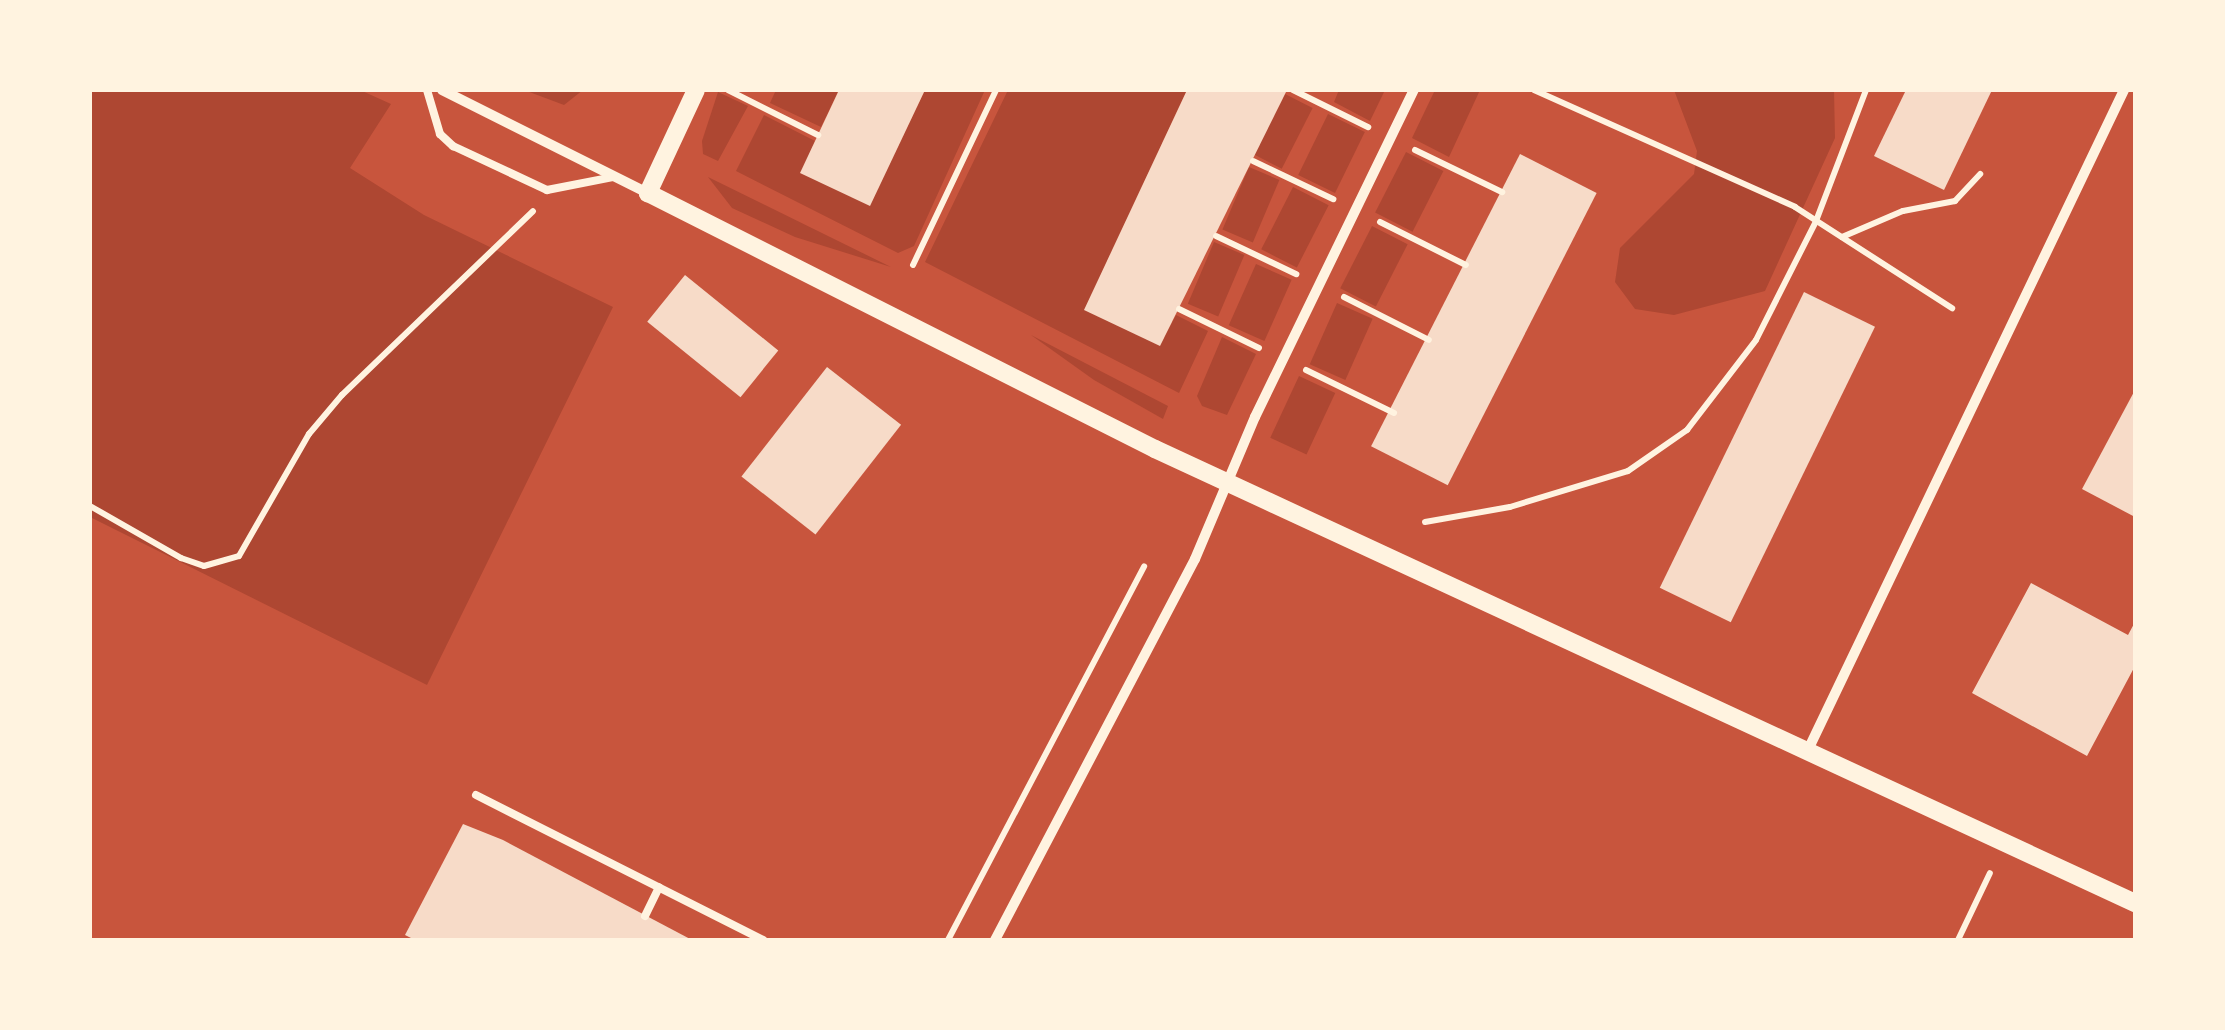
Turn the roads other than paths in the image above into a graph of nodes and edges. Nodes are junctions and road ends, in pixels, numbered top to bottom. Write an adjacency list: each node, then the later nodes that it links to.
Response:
1 (427, 90): 6 (lane)
2 (442, 90): 6 (street)
3 (696, 90): 7 (street)
4 (1414, 90): 8 (street)
5 (2124, 90): 9 (street)
6 (616, 176): 7 (street)
7 (648, 193): 8 (street)
8 (1228, 480): 9 (street); 15 (street)
9 (1806, 756): 12 (street)
10 (476, 794): 11 (lane)
11 (658, 887): 13 (lane); 14 (lane)
12 (2135, 903)
13 (645, 916)
14 (763, 940)
15 (995, 940)

